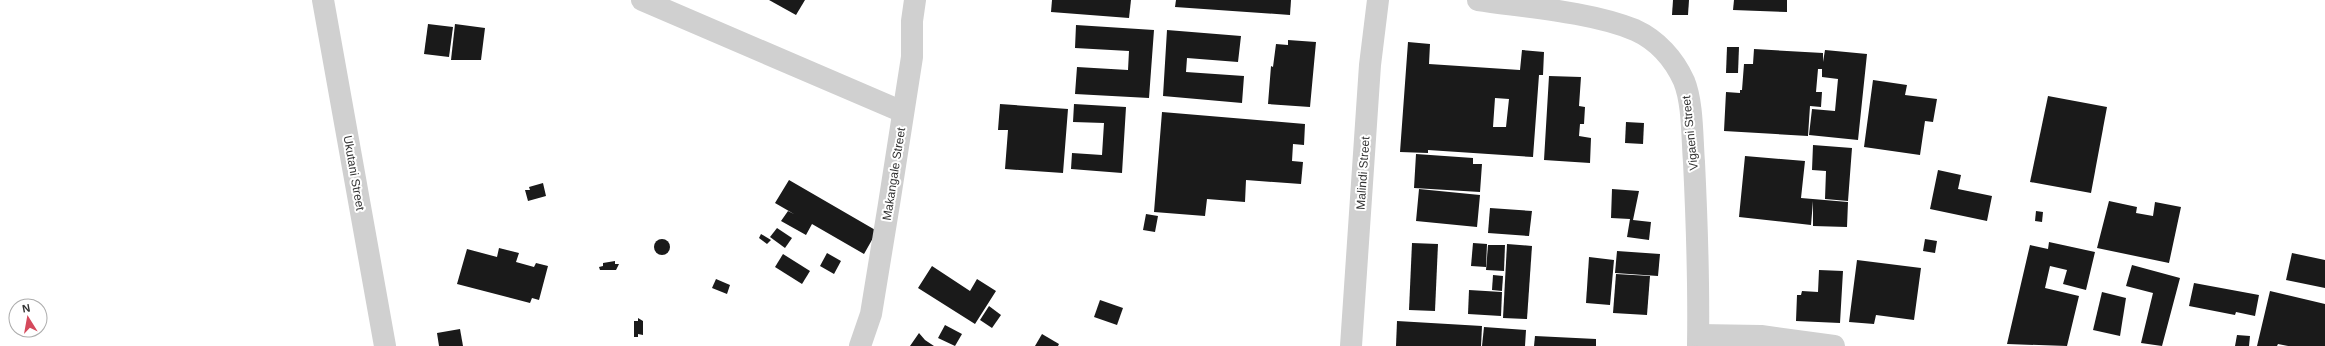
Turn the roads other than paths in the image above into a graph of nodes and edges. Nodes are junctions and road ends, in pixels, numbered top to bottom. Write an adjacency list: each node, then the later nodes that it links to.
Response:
1 (323, 0): 8 (street, Ukutani Street)
2 (642, 0): 6 (street)
3 (915, 0): 6 (street, Makangale Street)
4 (1378, 0): 10 (street, Malindi Street)
5 (1478, 0): 7 (street, Vigaeni Street)
6 (903, 112): 9 (street, Makangale Street)
7 (1698, 340): 11 (street)
8 (385, 346)
9 (860, 346)
10 (1351, 346)
11 (1834, 346)

